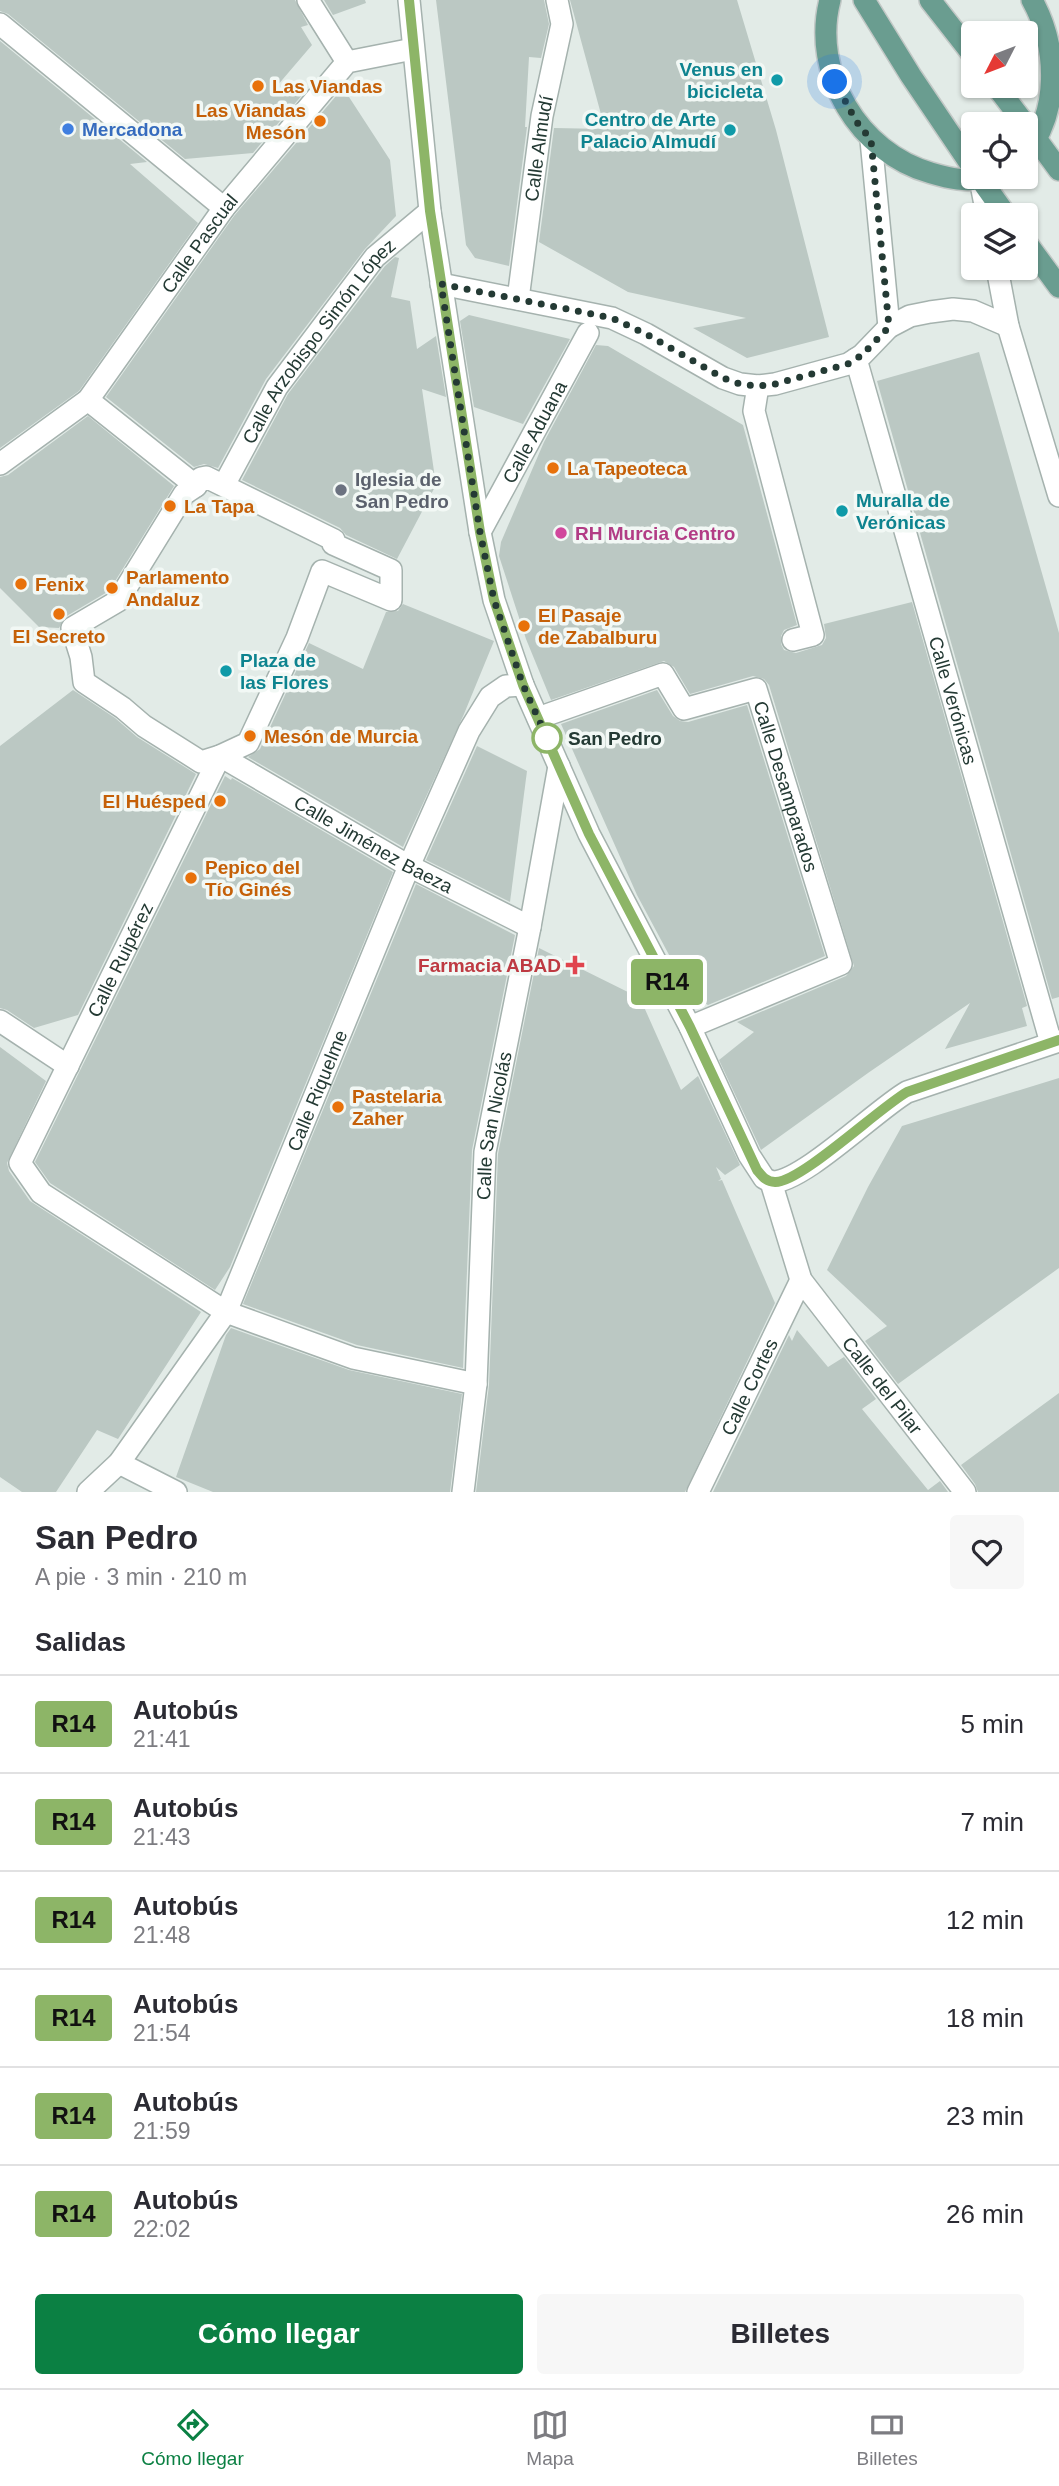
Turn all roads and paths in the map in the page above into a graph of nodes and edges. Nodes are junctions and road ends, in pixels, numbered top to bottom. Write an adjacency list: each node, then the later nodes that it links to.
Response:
1 (308, 0): 11 (street)
2 (409, 0): 10 (street)
3 (557, 0): 25 (street, Calle Almudí)
4 (830, 0): 14 (main road)
5 (864, 0): 16 (main road)
6 (930, 0): 9 (main road)
7 (1032, 0): 12 (main road)
8 (0, 24): 19 (street)
9 (961, 40)
10 (414, 49): 11 (street); 20 (street)
11 (348, 62): 19 (street, Calle Pascual)
12 (1058, 97): 13 (main road)
13 (1038, 130)
14 (871, 140): 18 (main road); 27 (street)
15 (1038, 146): 17 (main road)
16 (961, 149)
17 (1059, 170)
18 (961, 180)
19 (224, 208): 31 (street, Calle Pascual)
20 (430, 211): 23 (street); 33 (street, Calle Arzobispo Simón López)
21 (1038, 258): 24 (main road)
22 (999, 280): 26 (street)
23 (441, 284): 25 (street); 36 (street)
24 (1059, 287)
25 (519, 299): 30 (street)
26 (1008, 326): 27 (street); 35 (street)
27 (889, 327): 29 (street)
28 (588, 333): 36 (street, Calle Aduana)
29 (856, 359): 30 (street); 46 (street, Calle Verónicas)
30 (758, 386): 37 (street)
31 (88, 400): 32 (street, Calle Pascual); 34 (street)
32 (0, 464)
33 (224, 485): 34 (street); 40 (street)
34 (196, 486): 40 (street)
35 (1059, 496)
36 (480, 532): 38 (street)
37 (793, 640)
38 (523, 685): 39 (street); 42 (street, Calle Riquelme)
39 (538, 718): 41 (street); 45 (street, Calle Desamparados)
40 (220, 757): 42 (street, Calle Jiménez Baeza); 47 (street, Calle Ruipérez)
41 (559, 766): 43 (street, Calle San Nicolás); 45 (street)
42 (408, 866): 43 (street, Calle Jiménez Baeza); 50 (street, Calle Riquelme)
43 (530, 927): 51 (street, Calle San Nicolás)
44 (0, 1021): 47 (street)
45 (690, 1027): 48 (street)
46 (1055, 1042): 48 (street)
47 (68, 1066): 50 (street, Calle Ruipérez)
48 (771, 1182): 49 (street)
49 (801, 1280): 56 (street, Calle Cortes); 57 (street, Calle del Pilar)
50 (226, 1312): 51 (street); 52 (street, Calle Riquelme)
51 (476, 1384): 55 (street, Calle San Nicolás)
52 (119, 1463): 53 (street, Calle Riquelme); 54 (street)
53 (88, 1492)
54 (176, 1492)
55 (463, 1492)
56 (698, 1492)
57 (965, 1492)

